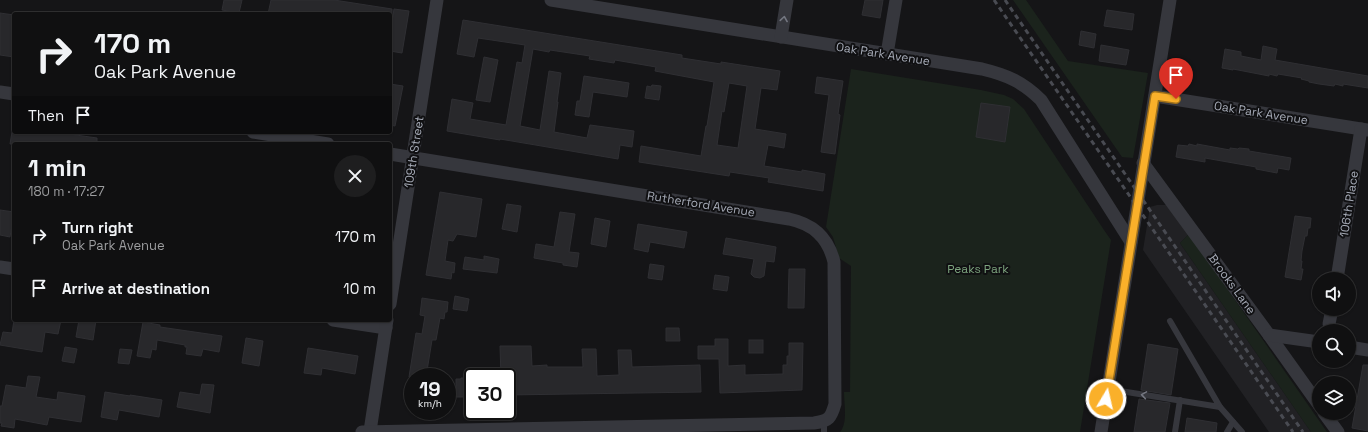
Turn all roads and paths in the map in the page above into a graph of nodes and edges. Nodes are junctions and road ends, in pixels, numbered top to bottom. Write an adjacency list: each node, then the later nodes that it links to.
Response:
1 (437, 0): 15 (street, 109th Street)
2 (551, 0): 6 (street, Oak Park Avenue)
3 (787, 0): 6 (street, one-way to 3)
4 (896, 0): 7 (street)
5 (1170, 0): 10 (street)
6 (781, 37): 7 (street, Oak Park Avenue)
7 (887, 54): 17 (street, Oak Park Avenue)
8 (0, 92): 9 (street)
9 (12, 94)
10 (1155, 96): 11 (street, Oak Park Avenue); 16 (street)
11 (1364, 129): 20 (street, 106th Place)
12 (266, 134): 13 (street)
13 (316, 142)
14 (392, 154): 15 (street, Rutherford Avenue)
15 (414, 158): 21 (street, 109th Street); 37 (street, Rutherford Avenue)
16 (1143, 163): 17 (street); 27 (street, Brooks Lane)
17 (1131, 242): 31 (street)
18 (0, 267): 19 (street)
19 (12, 269)
20 (1338, 272)
21 (392, 292)
22 (1331, 316): 26 (street)
23 (1170, 321): 34 (lane)
24 (360, 322): 25 (street)
25 (387, 324): 45 (street)
26 (1329, 324)
27 (1269, 335): 28 (street); 32 (street, Brooks Lane)
28 (1312, 341)
29 (1356, 348): 30 (street)
30 (1368, 350)
31 (1108, 389): 33 (lane, one-way to 31); 46 (street)
32 (1312, 395)
33 (1180, 400): 34 (lane); 47 (lane)
34 (1220, 407): 36 (lane)
35 (1329, 420): 50 (street)
36 (1233, 422): 48 (lane); 49 (lane)
37 (826, 424): 38 (street)
38 (727, 428): 39 (street)
39 (698, 429): 41 (street)
40 (578, 430): 41 (street); 44 (street)
41 (606, 430)
42 (398, 431): 43 (street); 45 (street)
43 (467, 431): 44 (street)
44 (486, 431)
45 (366, 432)
46 (1101, 432)
47 (1175, 432)
48 (1227, 432)
49 (1242, 432)
50 (1338, 432)

